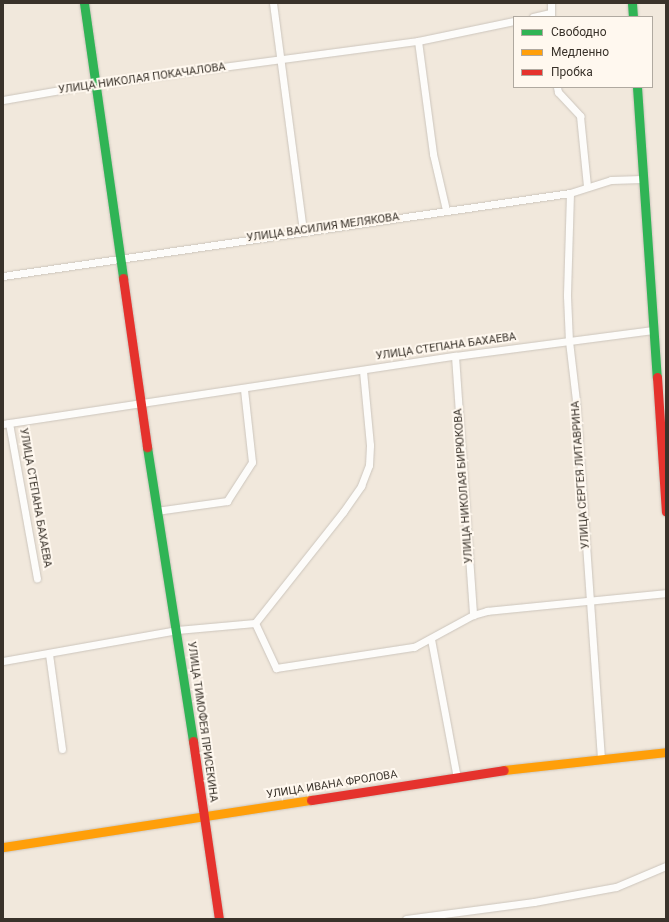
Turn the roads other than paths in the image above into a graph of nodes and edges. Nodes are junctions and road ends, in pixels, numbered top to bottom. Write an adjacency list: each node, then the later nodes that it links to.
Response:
1 (84, 3): 10 (street)
2 (273, 3): 9 (street)
3 (550, 3): 5 (street)
4 (632, 3): 6 (street)
5 (551, 15)
6 (633, 16)
7 (513, 21): 8 (street)
8 (418, 41): 9 (street); 17 (street)
9 (282, 61): 10 (street, УЛИЦА НИКОЛАЯ ПОКАЧАЛОВА); 18 (street)
10 (95, 84): 13 (street, УЛИЦА НИКОЛАЯ ПОКАЧАЛОВА); 19 (street)
11 (557, 88): 15 (street)
12 (637, 88): 14 (street)
13 (3, 100)
14 (642, 179): 15 (street, УЛИЦА ВАСИЛИЯ МЕЛЯКОВА); 21 (street)
15 (587, 186): 16 (street, УЛИЦА ВАСИЛИЯ МЕЛЯКОВА)
16 (570, 193): 17 (street, УЛИЦА ВАСИЛИЯ МЕЛЯКОВА); 22 (street, УЛИЦА СЕРГЕЯ ЛИТАВРИНА)
17 (446, 210): 18 (street, УЛИЦА ВАСИЛИЯ МЕЛЯКОВА)
18 (303, 230): 19 (street, УЛИЦА ВАСИЛИЯ МЕЛЯКОВА)
19 (120, 259): 20 (street, УЛИЦА ВАСИЛИЯ МЕЛЯКОВА); 26 (street)
20 (3, 276)
21 (653, 330): 22 (street, УЛИЦА СТЕПАНА БАХАЕВА); 29 (street)
22 (569, 341): 23 (street, УЛИЦА СТЕПАНА БАХАЕВА); 32 (street, УЛИЦА СЕРГЕЯ ЛИТАВРИНА)
23 (454, 356): 24 (street, УЛИЦА СТЕПАНА БАХАЕВА); 33 (street, УЛИЦА НИКОЛАЯ БИРЮКОВА)
24 (363, 371): 25 (street, УЛИЦА СТЕПАНА БАХАЕВА); 34 (street)
25 (244, 389): 26 (street, УЛИЦА СТЕПАНА БАХАЕВА); 28 (street)
26 (141, 402): 27 (street, УЛИЦА СТЕПАНА БАХАЕВА); 28 (street)
27 (6, 423): 30 (street, УЛИЦА СТЕПАНА БАХАЕВА)
28 (156, 511): 35 (street)
29 (666, 512)
30 (37, 578)
31 (666, 594): 32 (street)
32 (589, 601): 33 (street); 41 (street, УЛИЦА СЕРГЕЯ ЛИТАВРИНА)
33 (473, 615): 36 (street)
34 (255, 623): 35 (street, УЛИЦА ТИМОФЕЯ ПРИСЕКИНА); 36 (street)
35 (177, 630): 37 (street, УЛИЦА ТИМОФЕЯ ПРИСЕКИНА); 43 (street, УЛИЦА ТИМОФЕЯ ПРИСЕКИНА)
36 (431, 639): 42 (street)
37 (49, 654): 38 (street, УЛИЦА ТИМОФЕЯ ПРИСЕКИНА); 39 (street)
38 (3, 661)
39 (62, 749)
40 (666, 752): 41 (street, УЛИЦА ИВАНА ФРОЛОВА)
41 (601, 757): 42 (street, УЛИЦА ИВАНА ФРОЛОВА)
42 (457, 778): 43 (street, УЛИЦА ИВАНА ФРОЛОВА)
43 (203, 817): 44 (street, УЛИЦА ИВАНА ФРОЛОВА); 46 (street, УЛИЦА ТИМОФЕЯ ПРИСЕКИНА)
44 (3, 847)
45 (666, 866): 47 (street)
46 (219, 919)
47 (406, 919)

